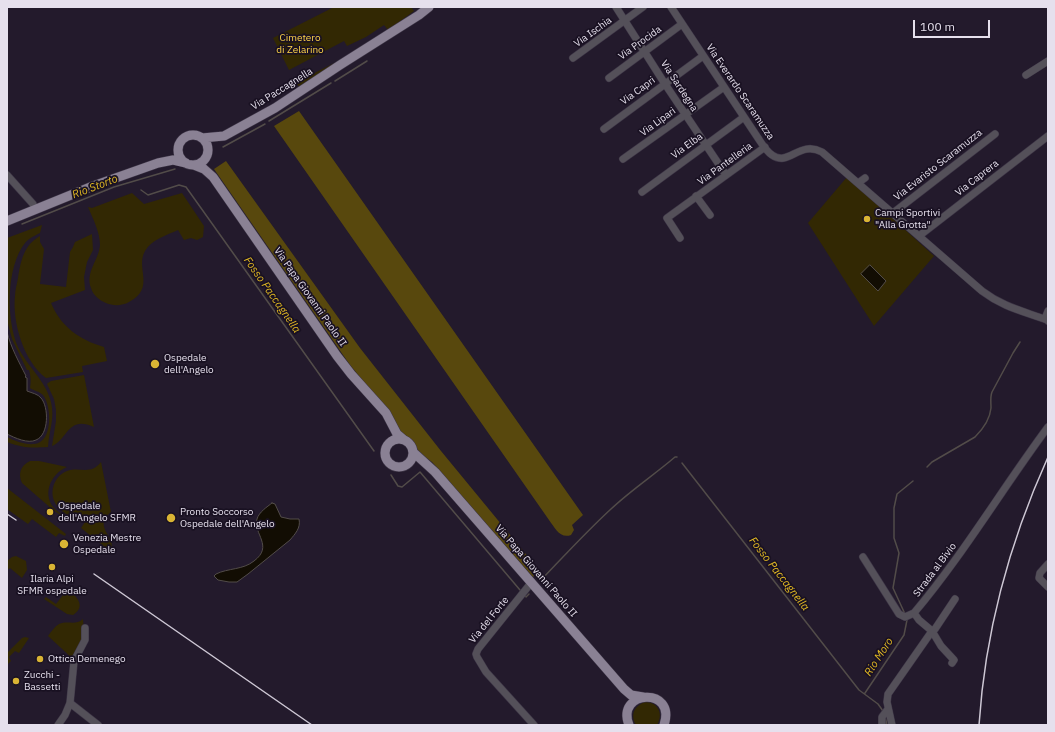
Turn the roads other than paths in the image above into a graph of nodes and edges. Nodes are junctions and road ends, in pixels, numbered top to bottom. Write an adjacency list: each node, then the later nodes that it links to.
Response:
1 (423, 7): 6 (main road, Via Paccagnella)
2 (429, 7): 6 (main road, Via Paccagnella)
3 (616, 7): 7 (street, Via Sardegna)
4 (643, 7): 7 (street, Via Ischia)
5 (673, 8): 8 (street, Via Everardo Scaramuzza)
6 (412, 20): 21 (main road, Via Paccagnella)
7 (625, 21): 9 (street, Via Sardegna); 11 (street, Via Ischia)
8 (682, 24): 9 (street, Via Procida); 10 (street, Via Everardo Scaramuzza)
9 (645, 52): 14 (street, Via Procida); 15 (street, Via Sardegna)
10 (703, 56): 15 (street, Via Capri); 16 (street, Via Everardo Scaramuzza)
11 (573, 58)
12 (1048, 61): 13 (street)
13 (1026, 75)
14 (609, 78)
15 (665, 84): 17 (street, Via Sardegna); 19 (street, Via Capri)
16 (724, 87): 17 (street, Via Lipari); 18 (street, Via Everardo Scaramuzza)
17 (685, 115): 24 (street, Via Sardegna); 28 (street, Via Lipari)
18 (744, 117): 24 (street, Via Elba); 26 (street, Via Everardo Scaramuzza)
19 (604, 128)
20 (995, 134): 39 (street, Via Evaristo Scaramuzza)
21 (224, 136): 23 (main road, Via Paccagnella); 27 (main road, Via Paccagnella)
22 (1048, 136): 42 (street, Via Caprera)
23 (202, 138): 25 (main road); 27 (main road)
24 (706, 145): 32 (street, Via Sardegna); 36 (street, Via Elba)
25 (180, 146): 29 (main road); 30 (main road)
26 (765, 147): 32 (street, Via Pantelleria); 35 (street, Via Everardo Scaramuzza)
27 (207, 154): 30 (main road); 33 (main road, Via Papa Giovanni Paolo II)
28 (623, 159)
29 (158, 163): 30 (main road); 38 (main road)
30 (190, 164): 33 (main road, Via Papa Giovanni Paolo II)
31 (7, 174): 38 (street)
32 (726, 175): 37 (street, Via Pantelleria)
33 (213, 177): 45 (main road, Via Papa Giovanni Paolo II)
34 (865, 178): 35 (street)
35 (858, 183): 39 (street, Via Everardo Scaramuzza)
36 (642, 192)
37 (696, 196): 40 (street, Via Pantelleria); 43 (street, Via Pantelleria)
38 (35, 209): 41 (main road)
39 (893, 214): 42 (street, Via Everardo Scaramuzza)
40 (710, 215)
41 (7, 221)
42 (919, 236): 44 (street, Via Everardo Scaramuzza)
43 (680, 238)
44 (1048, 316)
45 (393, 426): 47 (main road, Via Papa Giovanni Paolo II); 48 (main road)
46 (1048, 428): 57 (street, Strada al Bivio)
47 (403, 439): 48 (main road); 49 (main road)
48 (390, 443): 50 (main road)
49 (413, 452): 50 (main road); 51 (main road, Via Papa Giovanni Paolo II)
50 (408, 464): 51 (main road)
51 (431, 468): 54 (main road, Via Papa Giovanni Paolo II)
52 (863, 557): 57 (street)
53 (1048, 564): 55 (street)
54 (531, 583): 61 (main road, Via Papa Giovanni Paolo II); 69 (street, Via del Forte)
55 (1048, 587)
56 (955, 599): 59 (street)
57 (909, 615): 59 (street)
58 (85, 628): 63 (street)
59 (932, 631): 60 (street); 65 (street)
60 (952, 663)
61 (624, 689): 62 (main road, Via Papa Giovanni Paolo II); 64 (main road, Via Papa Giovanni Paolo II)
62 (643, 697): 64 (main road); 70 (main road, Via Papa Giovanni Paolo II)
63 (70, 703): 67 (street); 68 (street)
64 (629, 709): 66 (main road, Via Papa Giovanni Paolo II)
65 (886, 712): 71 (street); 72 (street)
66 (628, 724)
67 (58, 725)
68 (98, 725)
69 (534, 725)
70 (664, 725)
71 (882, 725)
72 (892, 725)

